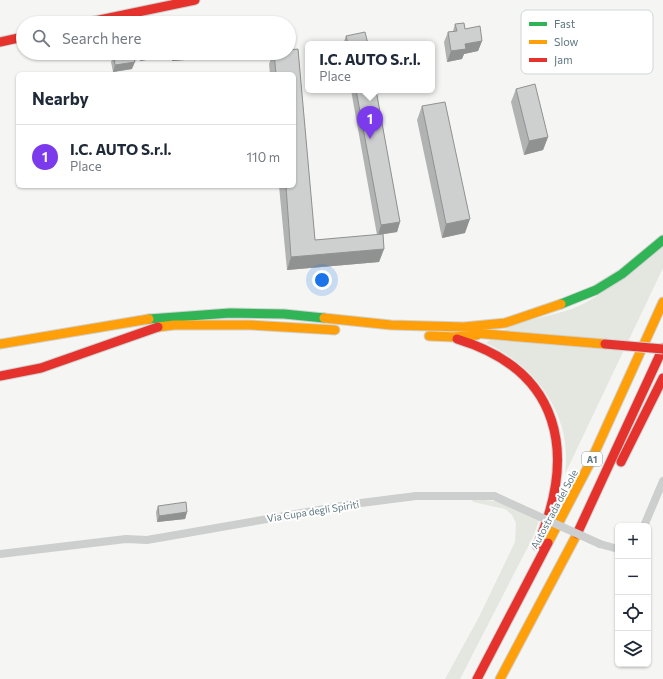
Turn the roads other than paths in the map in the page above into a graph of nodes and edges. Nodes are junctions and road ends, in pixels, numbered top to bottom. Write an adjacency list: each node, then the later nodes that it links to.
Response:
1 (194, 0): 2 (main road)
2 (118, 16)
3 (16, 39): 4 (main road)
4 (0, 42)
5 (663, 240): 7 (main road)
6 (663, 302): 19 (main road, Autostrada del Sole / A1)
7 (424, 326): 8 (main road); 10 (main road)
8 (486, 334): 9 (main road); 11 (main road, bridge)
9 (454, 338): 12 (main road); 19 (main road)
10 (0, 344)
11 (663, 348): 16 (main road, A1)
12 (0, 376)
13 (663, 378): 16 (main road)
14 (663, 481): 15 (street)
15 (645, 523)
16 (571, 547): 21 (main road, A1)
17 (615, 548): 18 (street, Via Cupa degli Spiriti, bridge)
18 (0, 554)
19 (512, 611): 20 (main road, Autostrada del Sole / A1)
20 (477, 679)
21 (500, 679)

